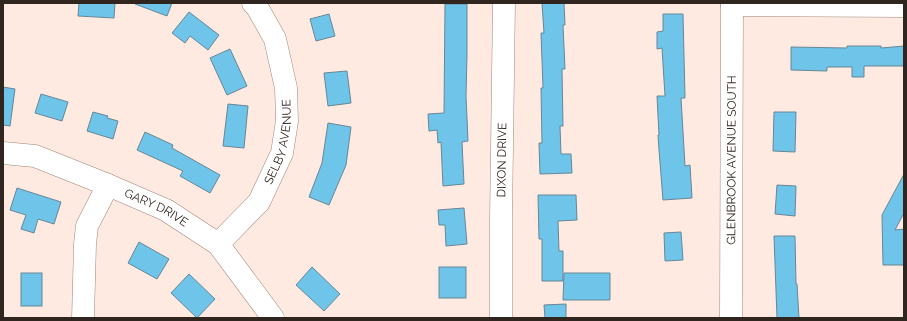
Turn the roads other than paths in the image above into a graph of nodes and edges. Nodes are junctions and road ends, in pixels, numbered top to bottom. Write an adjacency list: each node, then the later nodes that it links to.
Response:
1 (253, 3): 7 (street, SELBY AVENUE)
2 (504, 3): 10 (street, DIXON DRIVE)
3 (732, 4): 4 (street); 11 (street, GLENBROOK AVENUE SOUTH)
4 (904, 6)
5 (3, 152): 6 (street, GARY DRIVE)
6 (108, 185): 7 (street, GARY DRIVE); 8 (street)
7 (218, 244): 9 (street, GARY DRIVE)
8 (83, 318)
9 (273, 318)
10 (501, 318)
11 (731, 318)

